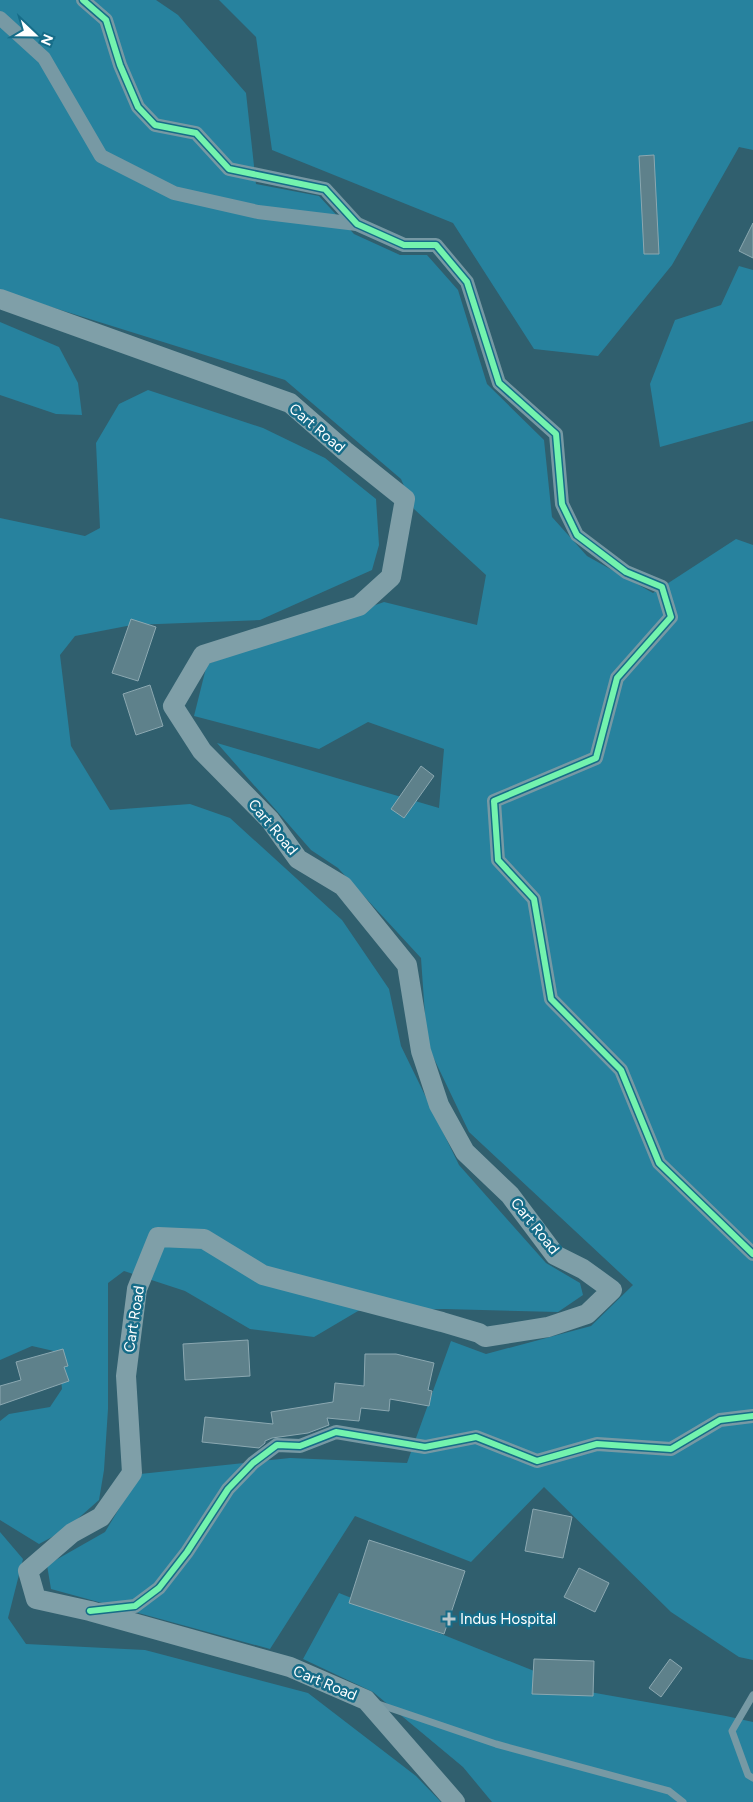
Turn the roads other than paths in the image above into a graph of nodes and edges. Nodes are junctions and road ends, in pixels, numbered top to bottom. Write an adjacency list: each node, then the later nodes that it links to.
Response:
1 (82, 0): 3 (street)
2 (0, 18): 3 (street)
3 (358, 224): 5 (street)
4 (0, 299): 7 (main road, Cart Road)
5 (753, 1254)
6 (753, 1416): 7 (street)
7 (90, 1611): 9 (main road, Cart Road)
8 (753, 1695): 10 (lane)
9 (366, 1700): 11 (main road, Cart Road); 12 (lane)
10 (753, 1778)
11 (455, 1802)
12 (683, 1802)

